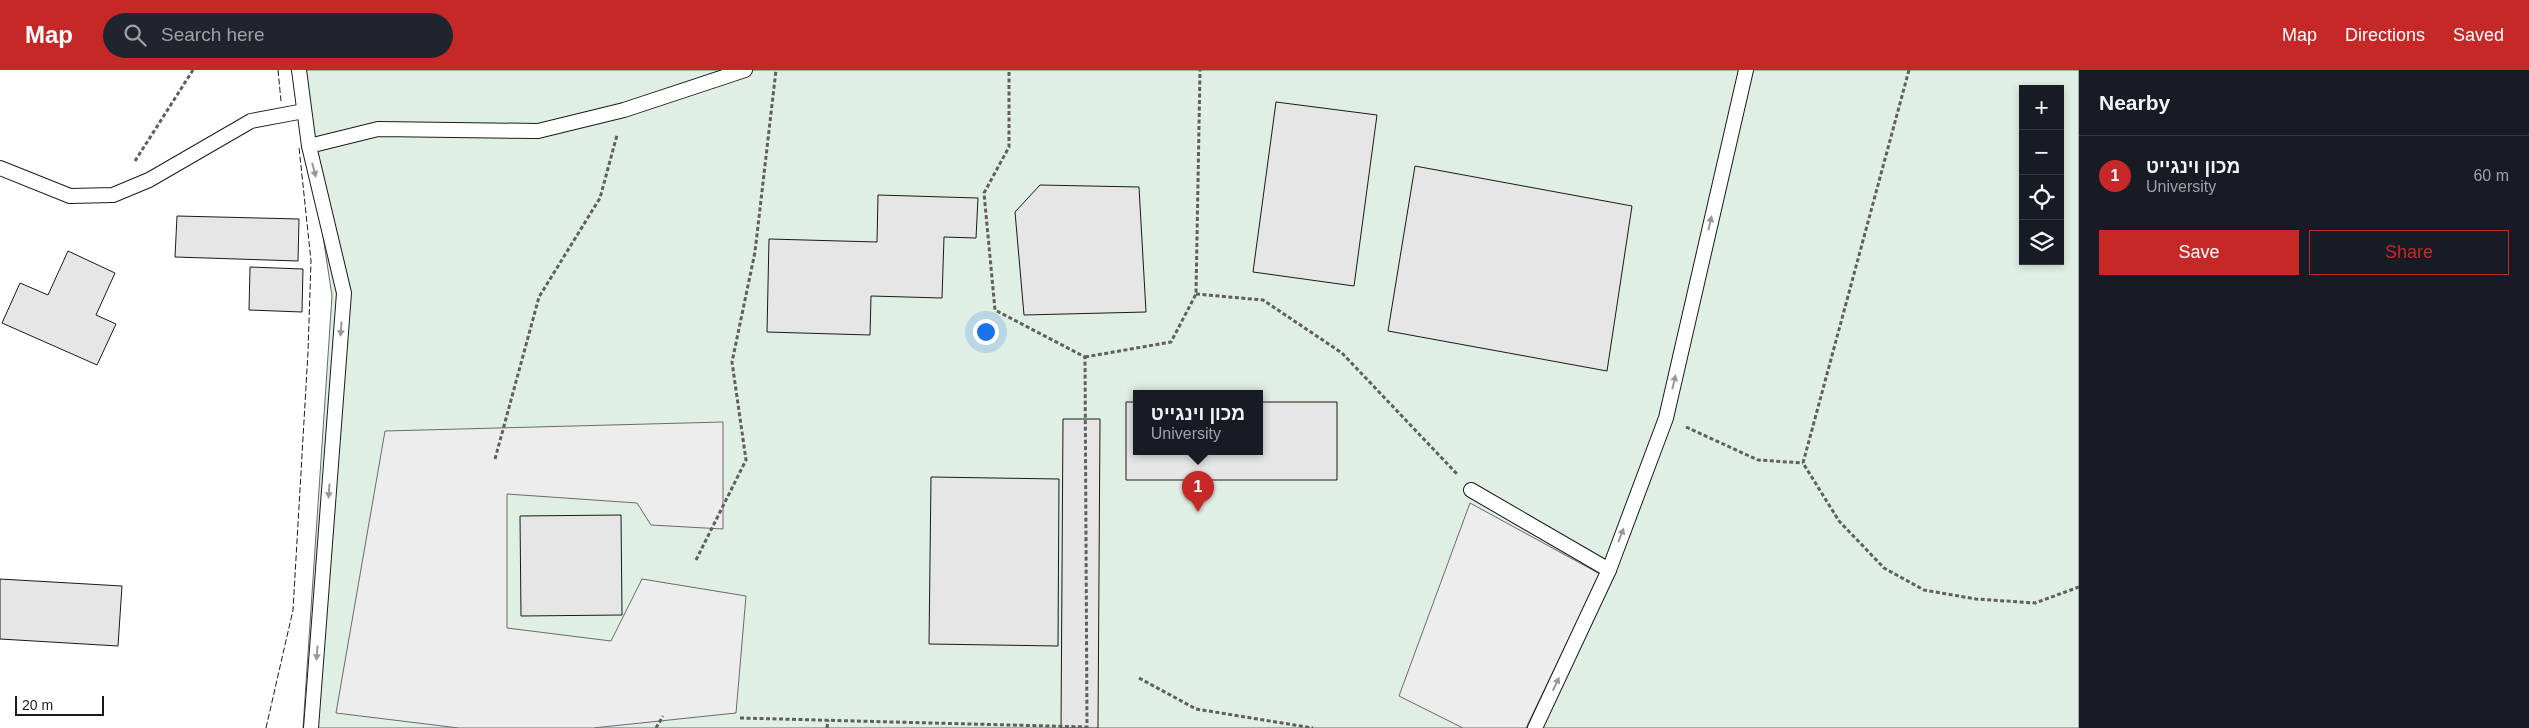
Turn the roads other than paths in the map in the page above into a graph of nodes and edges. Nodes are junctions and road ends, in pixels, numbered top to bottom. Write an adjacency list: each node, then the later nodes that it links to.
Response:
1 (299, 70): 4 (lane)
2 (745, 70): 5 (lane)
3 (1746, 70): 8 (lane, one-way to 3)
4 (304, 111): 5 (lane); 6 (lane)
5 (309, 146): 9 (lane, one-way to 9)
6 (0, 168)
7 (1471, 490): 8 (lane)
8 (1610, 570): 10 (lane, one-way to 8)
9 (311, 728)
10 (1535, 728)

